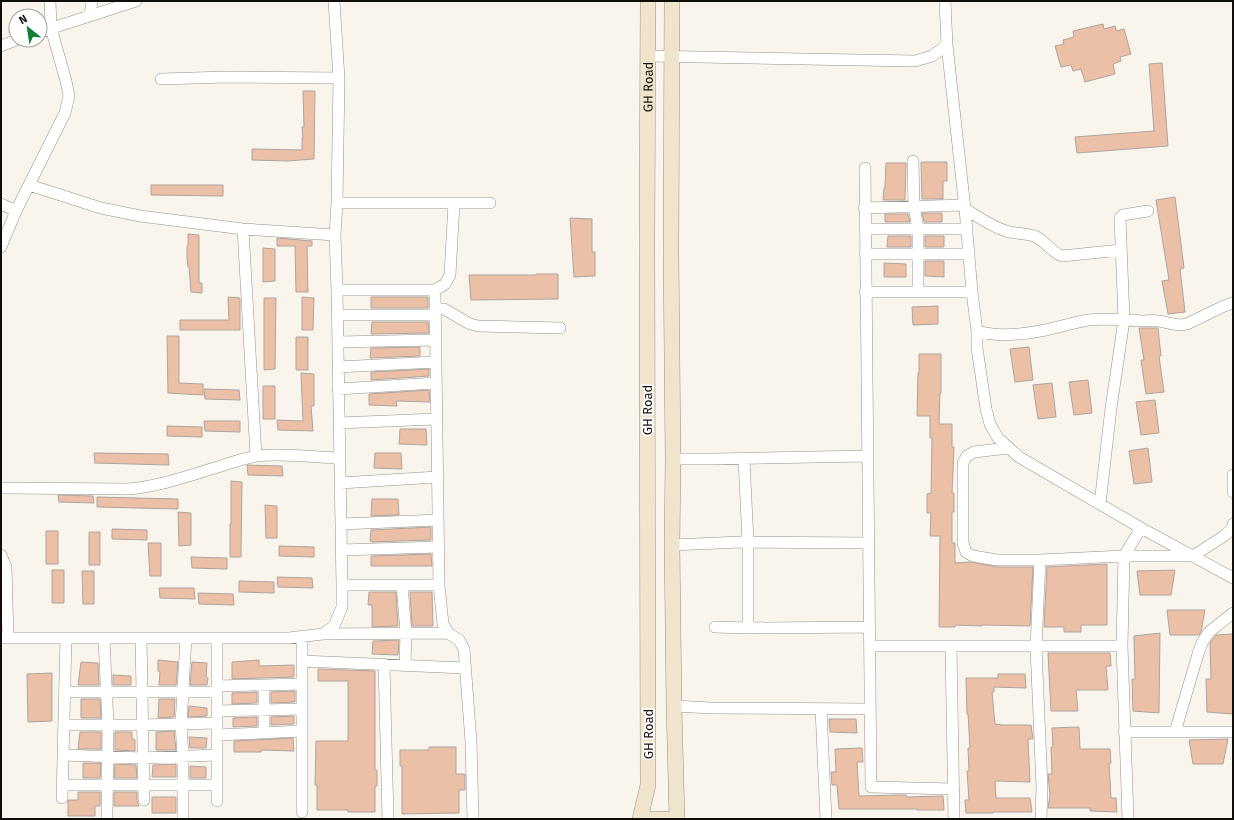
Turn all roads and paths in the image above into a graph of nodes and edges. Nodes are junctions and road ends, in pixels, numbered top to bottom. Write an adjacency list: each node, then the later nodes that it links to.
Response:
1 (50, 1): 9 (street)
2 (92, 1): 8 (street)
3 (136, 1): 8 (street)
4 (334, 1): 14 (street)
5 (648, 1): 12 (main road, GH Road)
6 (672, 1): 13 (main road, GH Road)
7 (945, 1): 11 (street)
8 (90, 16): 9 (street)
9 (51, 28): 10 (street); 18 (street)
10 (48, 29)
11 (947, 45): 13 (street); 24 (street)
12 (648, 56): 13 (street); 152 (main road, GH Road)
13 (672, 56): 61 (main road, GH Road)
14 (339, 78): 15 (street); 19 (street)
15 (161, 79)
16 (913, 161): 23 (street)
17 (865, 168): 25 (street)
18 (29, 185): 26 (street); 28 (street)
19 (337, 202): 22 (street); 32 (street)
20 (490, 203): 22 (street)
21 (1, 204): 26 (street)
22 (454, 204): 39 (street)
23 (914, 206): 24 (street); 25 (street); 30 (street)
24 (965, 207): 31 (street); 34 (street)
25 (864, 208): 29 (street)
26 (16, 211): 33 (street)
27 (1148, 211): 34 (street)
28 (243, 229): 32 (street); 58 (street)
29 (865, 229): 30 (street); 35 (street)
30 (918, 229): 31 (street); 36 (street)
31 (967, 229): 37 (street)
32 (335, 235): 38 (street)
33 (1, 247)
34 (1121, 250): 46 (street)
35 (865, 254): 36 (street); 40 (street)
36 (918, 254): 37 (street); 41 (street)
37 (969, 254): 42 (street)
38 (337, 290): 39 (street); 45 (street)
39 (434, 290): 44 (street)
40 (866, 292): 41 (street); 59 (street)
41 (918, 292): 42 (street)
42 (972, 292): 48 (street)
43 (1233, 303): 46 (street)
44 (435, 312): 45 (street); 47 (street); 49 (street)
45 (337, 315): 50 (street)
46 (1124, 320): 48 (street); 68 (street)
47 (560, 328)
48 (976, 331): 57 (street)
49 (435, 340): 50 (street); 51 (street)
50 (338, 342): 52 (street)
51 (436, 362): 52 (street); 53 (street)
52 (338, 367): 54 (street)
53 (436, 383): 54 (street); 55 (street)
54 (338, 389): 56 (street)
55 (436, 420): 56 (street); 64 (street)
56 (339, 423): 60 (street)
57 (1008, 448): 68 (street); 82 (street)
58 (256, 456): 60 (street); 66 (street)
59 (867, 456): 62 (street); 75 (street)
60 (339, 458): 65 (street)
61 (673, 459): 62 (street); 76 (main road, GH Road)
62 (744, 459): 73 (street)
63 (1233, 475): 67 (street)
64 (437, 477): 65 (street); 69 (street)
65 (340, 483): 70 (street)
66 (1, 488)
67 (1233, 492)
68 (1100, 504): 72 (street)
69 (438, 520): 70 (street); 77 (street)
70 (341, 524): 78 (street)
71 (1232, 527): 74 (street); 81 (street)
72 (1142, 528): 80 (street); 81 (street)
73 (748, 542): 75 (street); 76 (street); 90 (street)
74 (1233, 542)
75 (868, 543): 88 (street)
76 (672, 545): 116 (main road, GH Road)
77 (438, 546): 78 (street); 86 (street)
78 (341, 550): 84 (street)
79 (1, 555): 95 (street)
80 (1124, 556): 81 (street); 82 (street); 103 (street)
81 (1193, 556): 83 (street)
82 (1040, 560): 104 (street)
83 (1233, 578)
84 (342, 585): 85 (street); 93 (street)
85 (402, 585): 86 (street); 91 (street)
86 (439, 585): 92 (street)
87 (1233, 613): 129 (street)
88 (869, 626): 90 (street); 101 (street)
89 (715, 627): 90 (street)
90 (748, 628)
91 (406, 633): 92 (street); 93 (street); 107 (street)
92 (448, 633): 108 (street)
93 (324, 634): 94 (street)
94 (302, 637): 100 (street); 105 (street)
95 (5, 638): 96 (street)
96 (66, 638): 97 (street); 113 (street)
97 (104, 638): 98 (street); 112 (street)
98 (141, 638): 99 (street); 114 (street)
99 (186, 638): 100 (street); 115 (street)
100 (217, 638): 111 (street)
101 (870, 646): 102 (street); 119 (street)
102 (951, 646): 104 (street); 143 (street)
103 (1122, 646): 104 (street); 128 (street)
104 (1036, 647): 158 (street)
105 (302, 661): 106 (street); 109 (street)
106 (384, 664): 107 (street); 150 (street)
107 (405, 665): 108 (street)
108 (465, 668): 151 (street)
109 (302, 684): 110 (street); 117 (street)
110 (264, 685): 111 (street); 120 (street)
111 (217, 689): 115 (street); 121 (street)
112 (106, 691): 113 (street); 114 (street); 125 (street)
113 (65, 692): 124 (street)
114 (142, 692): 115 (street); 126 (street)
115 (183, 692): 123 (street)
116 (674, 706): 118 (street); 155 (main road, GH Road)
117 (302, 709): 120 (street); 127 (street)
118 (821, 709): 119 (street); 156 (street)
119 (870, 709): 143 (street)
120 (264, 710): 121 (street); 131 (street)
121 (217, 711): 122 (street)
122 (217, 723): 123 (street); 132 (street)
123 (181, 724): 126 (street); 136 (street)
124 (64, 725): 125 (street); 133 (street)
125 (108, 725): 126 (street); 135 (street)
126 (142, 726): 137 (street)
127 (302, 730): 131 (street); 147 (street)
128 (1124, 732): 129 (street); 159 (street)
129 (1175, 732): 130 (street)
130 (1233, 732)
131 (264, 733): 132 (street)
132 (217, 735): 134 (street)
133 (63, 755): 135 (street); 138 (street)
134 (217, 755): 136 (street); 142 (street)
135 (107, 756): 137 (street); 139 (street)
136 (183, 756): 137 (street); 141 (street)
137 (142, 758): 140 (street)
138 (62, 785): 139 (street); 144 (street)
139 (107, 785): 140 (street); 148 (street)
140 (143, 785): 141 (street); 145 (street)
141 (182, 785): 142 (street); 149 (street)
142 (217, 785): 146 (street)
143 (954, 789): 157 (street)
144 (62, 798)
145 (144, 800)
146 (217, 800)
147 (302, 812)
148 (107, 818)
149 (183, 818)
150 (388, 819)
151 (473, 819)
152 (640, 819)
153 (650, 819): 154 (main road)
154 (667, 819)
155 (677, 819)
156 (826, 819)
157 (954, 819)
158 (1041, 819)
159 (1128, 819)

